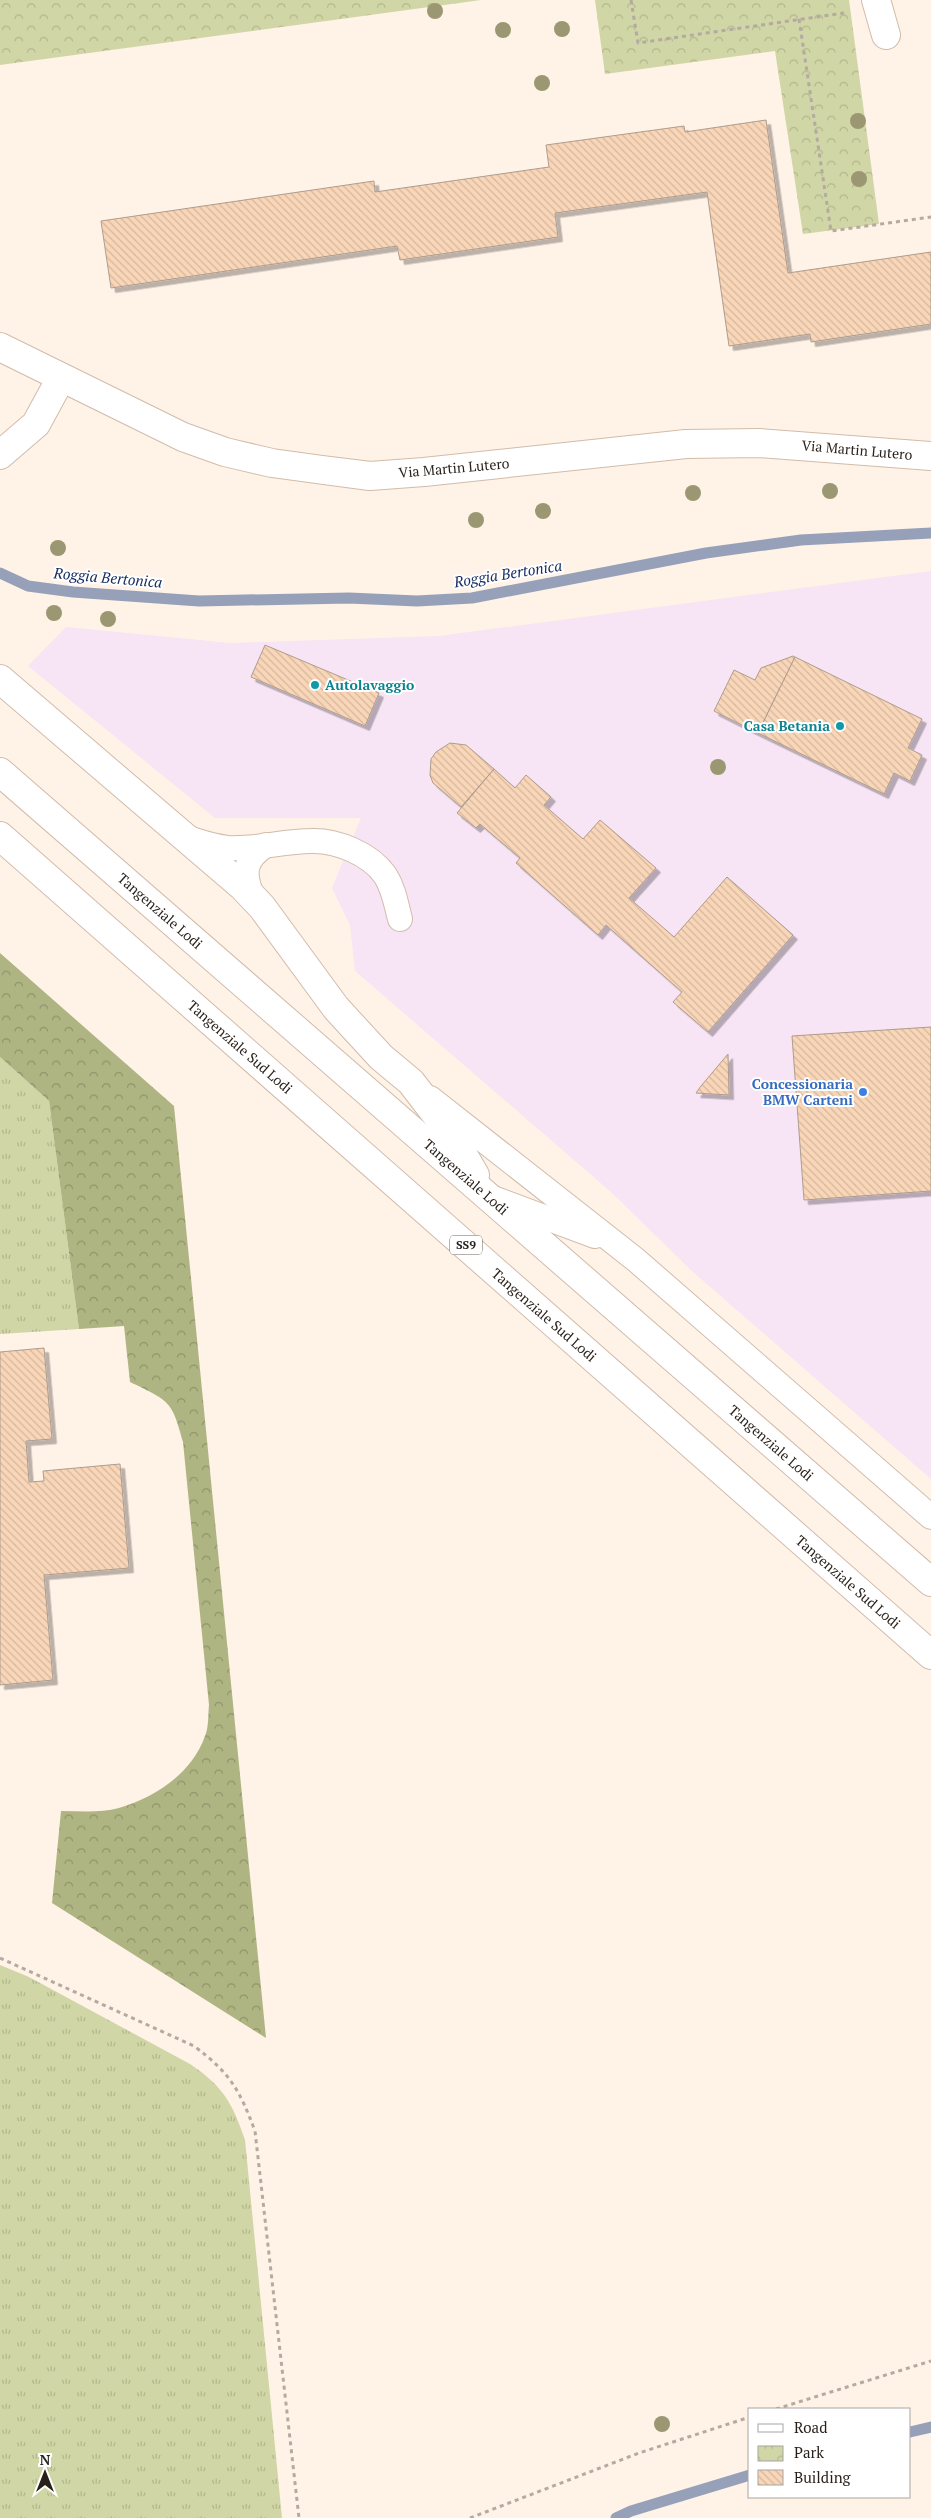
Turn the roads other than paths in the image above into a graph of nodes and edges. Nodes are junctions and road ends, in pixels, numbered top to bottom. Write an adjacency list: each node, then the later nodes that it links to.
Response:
1 (876, 4): 2 (main road)
2 (886, 35)
3 (0, 347): 4 (main road, Via Martin Lutero)
4 (61, 378): 5 (main road); 6 (main road, Via Martin Lutero)
5 (0, 455)
6 (931, 456)
7 (0, 679): 9 (main road)
8 (0, 772): 15 (main road, Tangenziale Lodi)
9 (180, 835): 11 (lane); 12 (main road)
10 (0, 836): 19 (main road, Tangenziale Sud Lodi / SS9)
11 (266, 845): 12 (lane); 13 (lane)
12 (253, 898): 14 (main road)
13 (400, 919)
14 (411, 1082): 15 (main road); 16 (lane)
15 (488, 1196): 16 (lane); 18 (main road, Tangenziale Lodi)
16 (616, 1244): 17 (lane)
17 (931, 1517)
18 (931, 1582)
19 (931, 1655)

